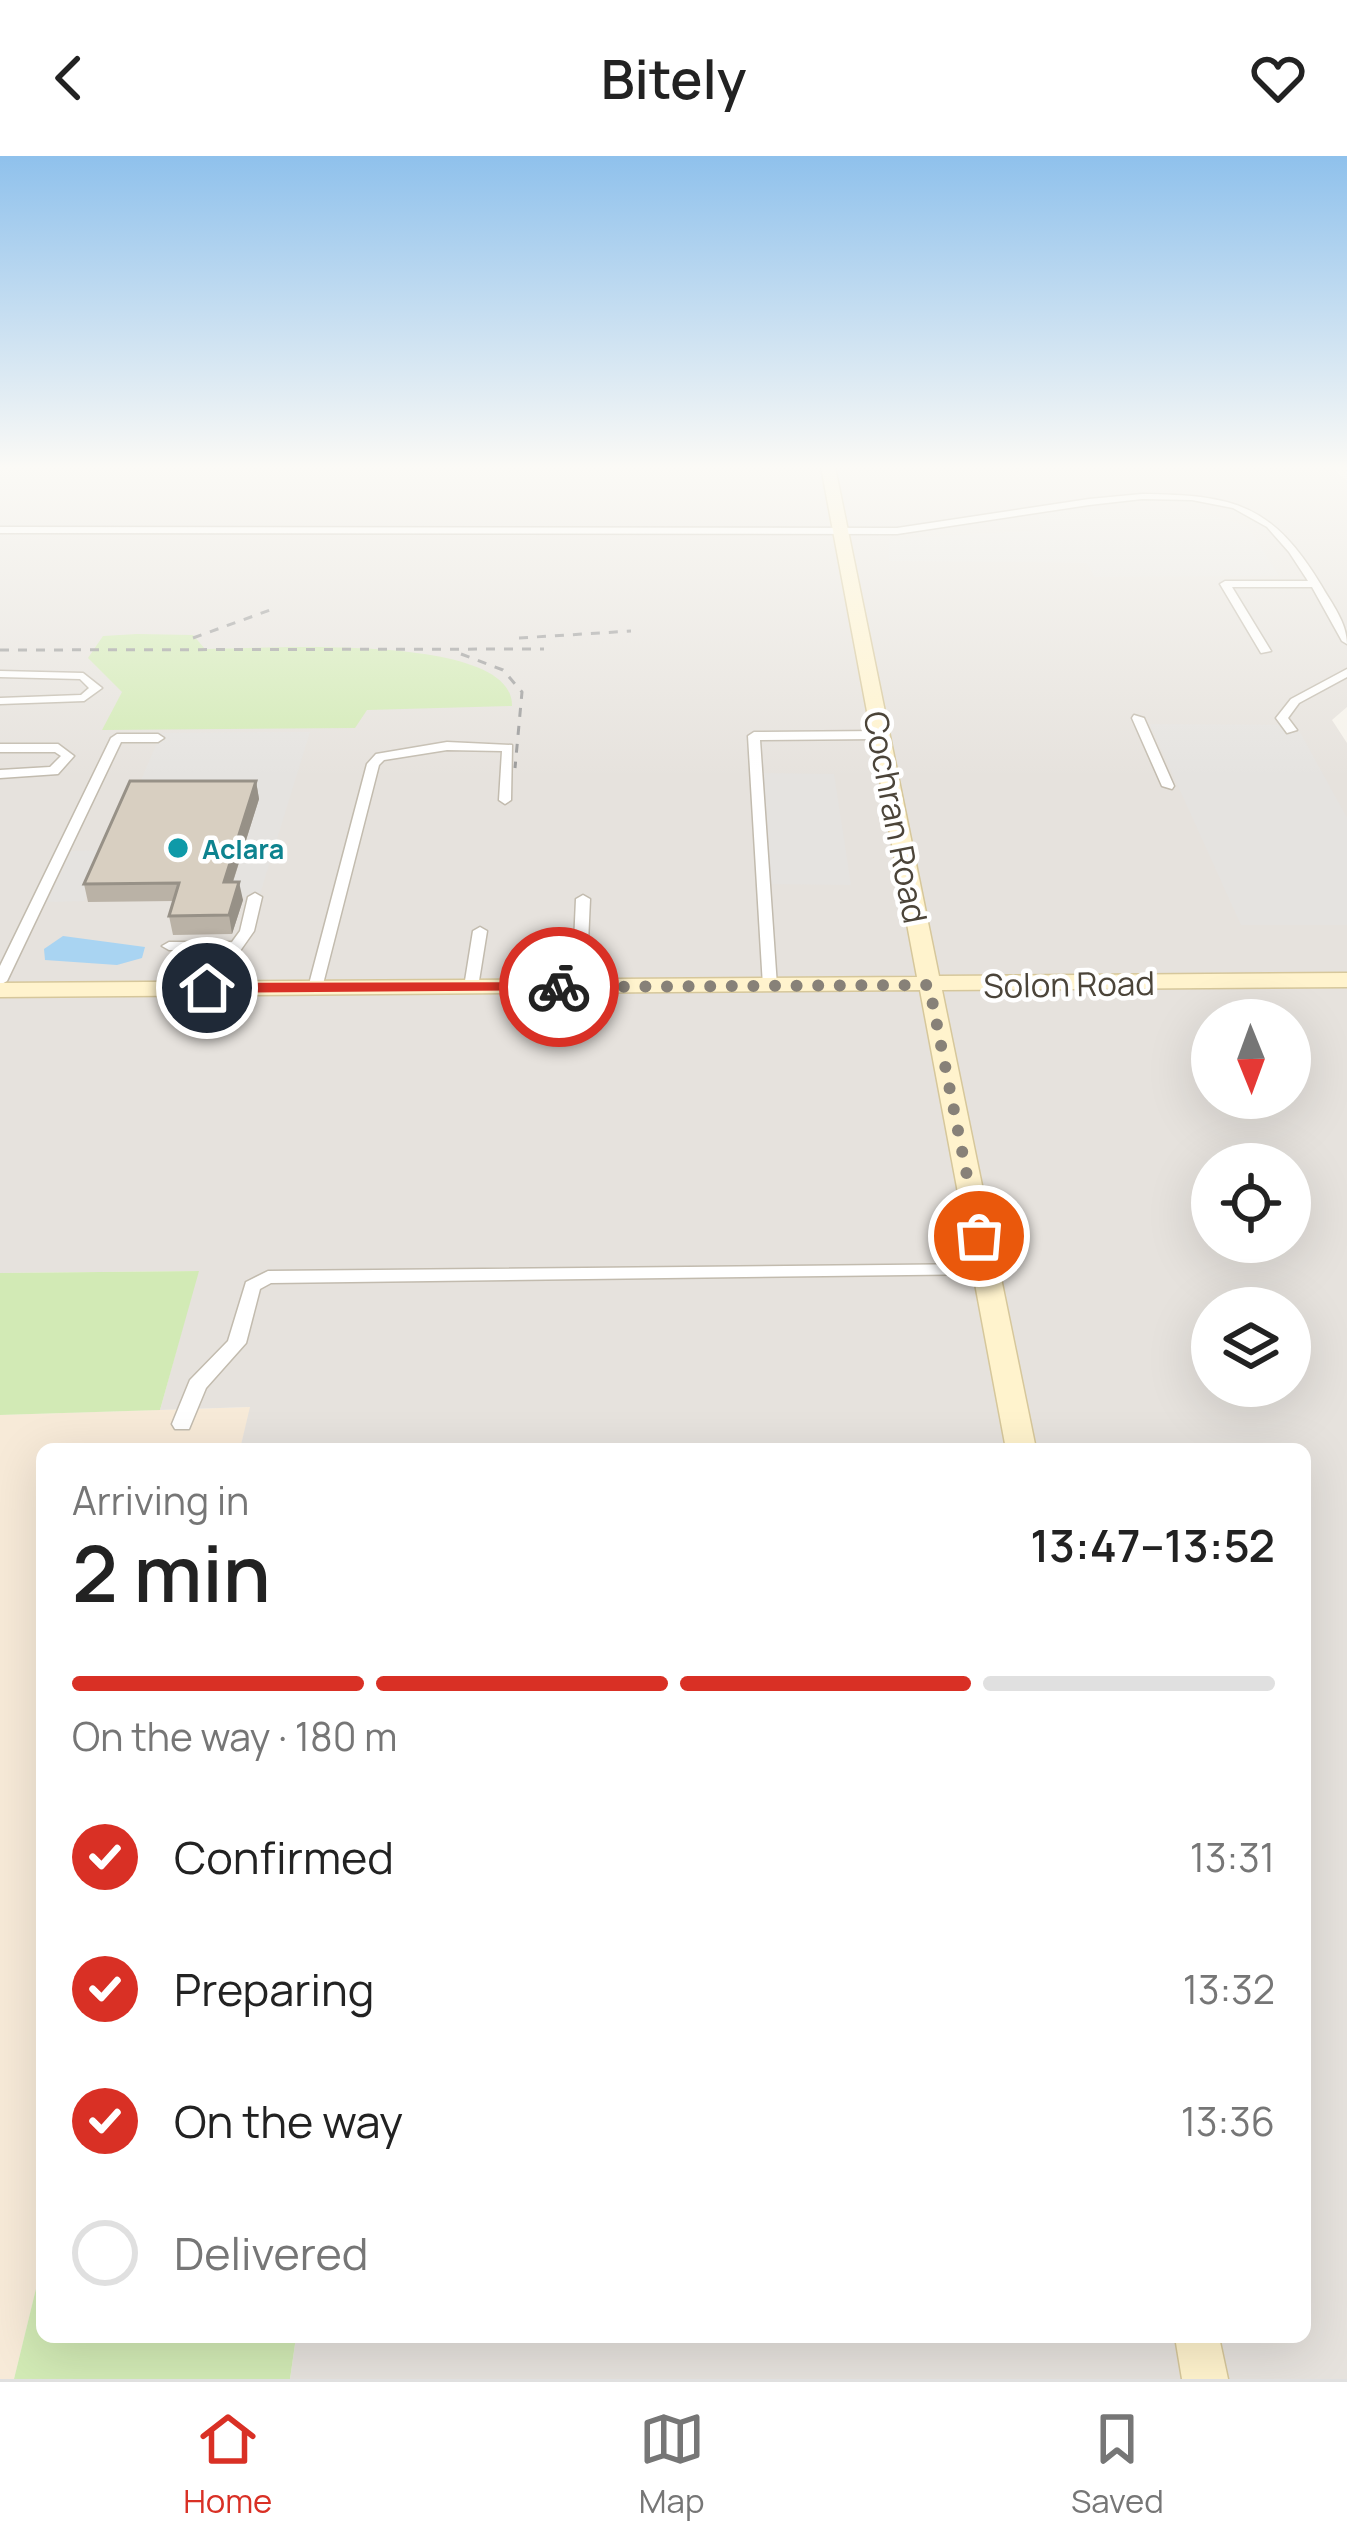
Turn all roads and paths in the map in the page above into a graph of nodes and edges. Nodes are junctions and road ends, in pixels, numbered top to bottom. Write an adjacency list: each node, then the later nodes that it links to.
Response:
1 (847, 571): 11 (street, Cochran Road)
2 (1302, 571): 3 (street)
3 (1312, 584): 4 (street); 5 (street)
4 (1347, 641)
5 (1264, 651)
6 (1347, 672): 10 (street)
7 (0, 674): 8 (street)
8 (0, 701)
9 (1138, 718): 15 (street)
10 (1291, 730)
11 (879, 735): 24 (street, Cochran Road); 25 (street)
12 (158, 738): 23 (street)
13 (0, 748): 14 (street)
14 (0, 773)
15 (1168, 786)
16 (505, 800): 29 (street)
17 (255, 897): 21 (street)
18 (583, 899): 27 (street)
19 (480, 931): 26 (street)
20 (169, 946): 21 (street)
21 (235, 946): 28 (street)
22 (1347, 980): 24 (street, Solon Road)
23 (0, 985): 28 (street, Solon Road)
24 (929, 985): 25 (street, Solon Road); 30 (street, Cochran Road)
25 (770, 986): 27 (street, Solon Road)
26 (471, 987): 27 (street, Solon Road); 29 (street, Solon Road)
27 (579, 987)
28 (207, 988): 29 (street, Solon Road)
29 (315, 988)
30 (986, 1270): 31 (street); 32 (street, Cochran Road)
31 (182, 1424)
32 (1020, 1443)
33 (1197, 2343): 34 (street)
34 (1205, 2379)

